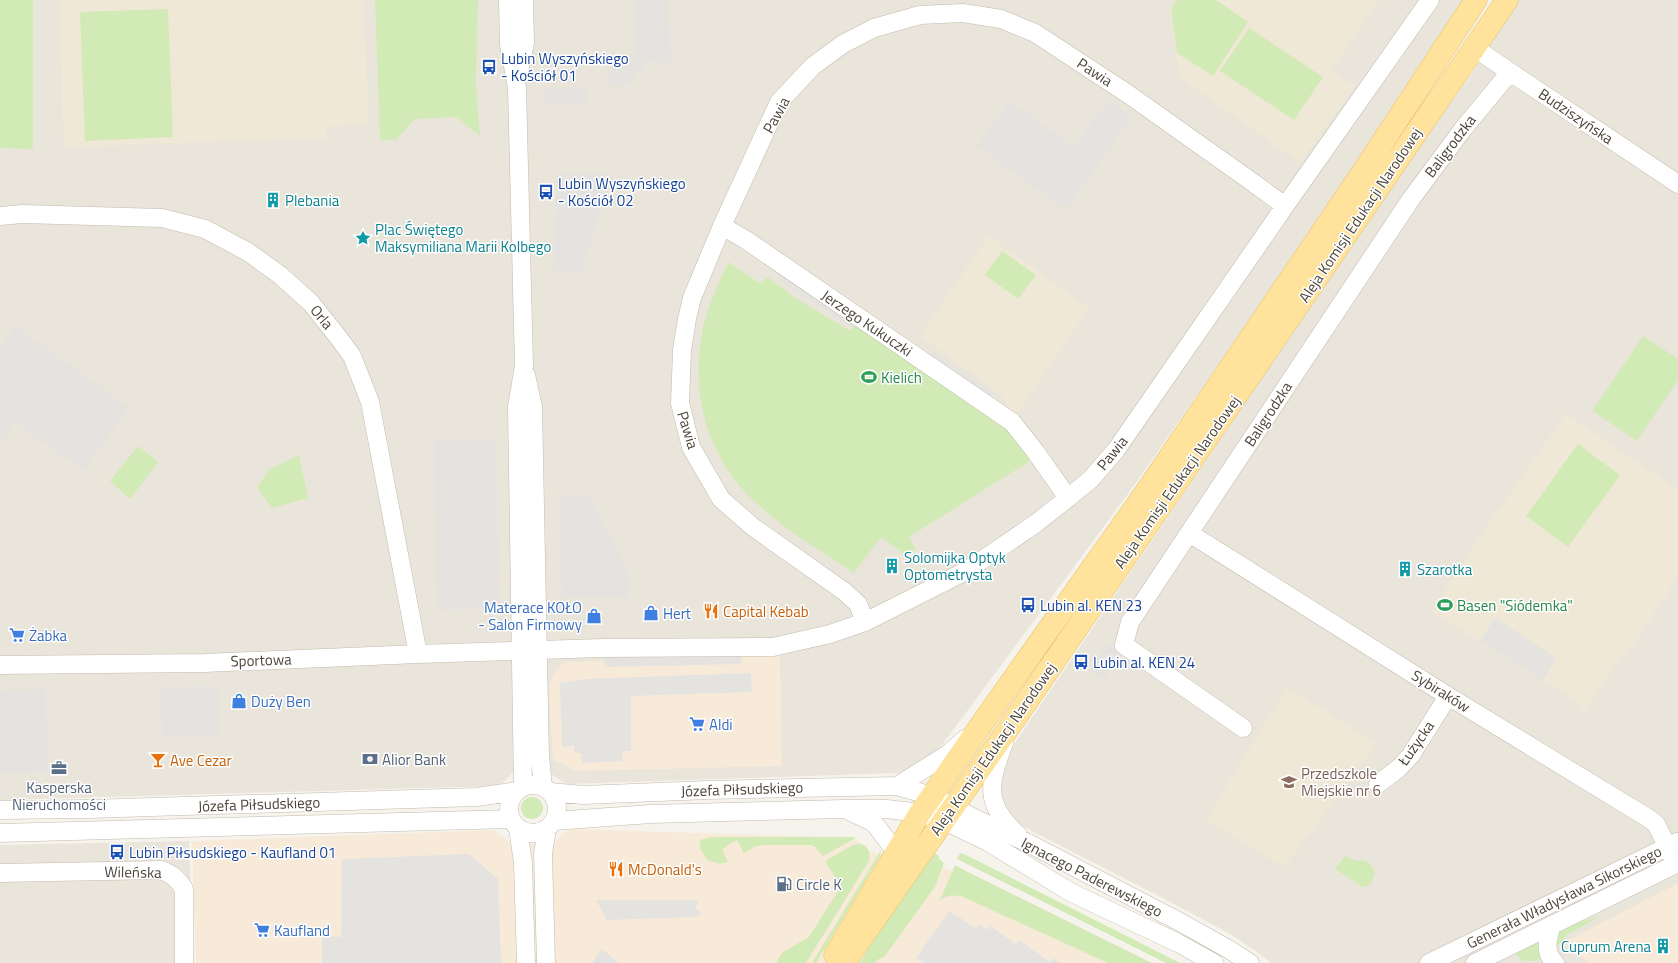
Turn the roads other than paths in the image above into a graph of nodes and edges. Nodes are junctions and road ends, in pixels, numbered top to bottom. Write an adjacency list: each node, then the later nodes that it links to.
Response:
1 (508, 0): 8 (street)
2 (524, 0): 8 (street)
3 (1430, 0): 10 (street, Pawia)
4 (1476, 0): 20 (main road, Aleja Komisji Edukacji Narodowej)
5 (1507, 0): 6 (main road, Aleja Komisji Edukacji Narodowej)
6 (1475, 48): 7 (street, Budziszyńska); 21 (main road, Aleja Komisji Edukacji Narodowej)
7 (1510, 72): 9 (street, Budziszyńska); 14 (street, Baligrodzka)
8 (517, 82): 16 (street)
9 (1678, 184)
10 (1285, 206): 12 (street, Pawia); 13 (street, Pawia)
11 (0, 216): 17 (street, Orla)
12 (722, 226): 13 (street, Jerzego Kukuczki); 15 (street, Pawia)
13 (1068, 498): 15 (street, Pawia)
14 (1189, 534): 19 (street, Sybiraków); 22 (street, Baligrodzka)
15 (865, 622): 16 (street, Pawia)
16 (530, 651): 17 (street, Sportowa); 25 (street); 26 (street)
17 (418, 654): 18 (street, Sportowa)
18 (0, 665)
19 (1448, 696): 23 (street, Łużycka); 36 (street, Sybiraków)
20 (983, 722): 24 (street); 27 (main road, Aleja Komisji Edukacji Narodowej)
21 (1010, 726): 31 (main road, Aleja Komisji Edukacji Narodowej); 35 (street)
22 (1243, 728)
23 (1378, 784)
24 (897, 786): 26 (street, Józefa Piłsudskiego); 27 (street, Józefa Piłsudskiego)
25 (520, 789): 26 (street); 29 (street, Józefa Piłsudskiego); 32 (street)
26 (547, 790): 33 (street)
27 (932, 796): 30 (main road, Aleja Komisji Edukacji Narodowej); 31 (street, Ignacego Paderewskiego)
28 (843, 809): 30 (street, Józefa Piłsudskiego); 33 (street, Józefa Piłsudskiego); 37 (street)
29 (0, 810)
30 (920, 813): 31 (street, Ignacego Paderewskiego); 37 (main road, Aleja Komisji Edukacji Narodowej)
31 (948, 814): 35 (street, Ignacego Paderewskiego); 45 (main road, Aleja Komisji Edukacji Narodowej); 46 (street, Ignacego Paderewskiego)
32 (514, 824): 33 (street); 34 (street, Józefa Piłsudskiego); 42 (street)
33 (550, 825): 43 (street)
34 (0, 833)
35 (1028, 843): 47 (street, Ignacego Paderewskiego)
36 (1673, 844): 38 (street, Sybiraków); 48 (street, Generała Władysława Sikorskiego)
37 (896, 852): 44 (main road, Aleja Komisji Edukacji Narodowej)
38 (1677, 863): 40 (street, Generała Władysława Sikorskiego)
39 (0, 873): 41 (street, Wileńska)
40 (1552, 925): 49 (street, Generała Władysława Sikorskiego); 50 (street)
41 (184, 963)
42 (526, 963)
43 (546, 963)
44 (832, 963)
45 (844, 963)
46 (1214, 963)
47 (1250, 963)
48 (1429, 963)
49 (1475, 963)
50 (1555, 963)

